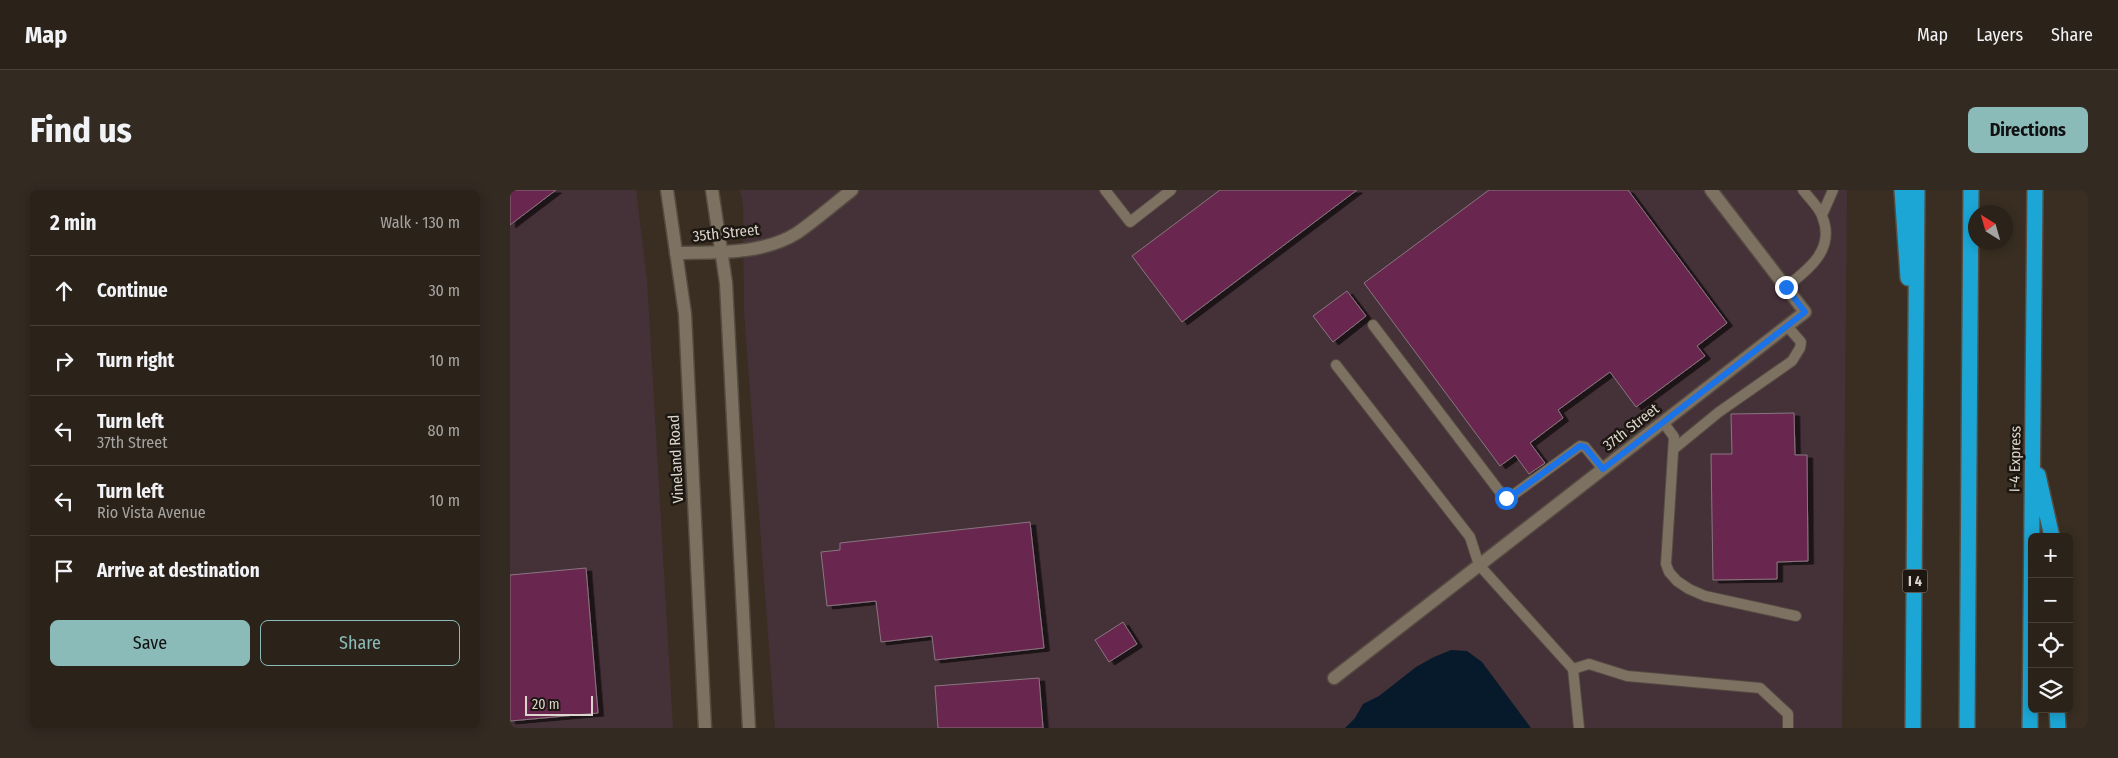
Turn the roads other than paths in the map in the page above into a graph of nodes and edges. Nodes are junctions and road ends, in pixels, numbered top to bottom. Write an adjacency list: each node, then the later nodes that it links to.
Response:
1 (667, 190): 15 (street, Vineland Road)
2 (712, 190): 14 (street)
3 (852, 190): 14 (street, 35th Street)
4 (1105, 190): 5 (lane)
5 (1171, 190)
6 (1711, 190): 16 (street)
7 (1803, 190): 13 (lane)
8 (1833, 190): 13 (lane)
9 (1902, 190): 21 (highway)
10 (1917, 190): 21 (highway, I 4)
11 (1971, 190): 36 (highway)
12 (2035, 190): 23 (highway, I-4 Express)
13 (1822, 215): 16 (lane)
14 (721, 252): 15 (street, 35th Street); 32 (street)
15 (676, 253): 31 (street, Vineland Road)
16 (1786, 287): 18 (street, 37th Street)
17 (1374, 325): 24 (lane)
18 (1787, 326): 20 (street, 37th Street); 22 (lane)
19 (1336, 365): 26 (lane)
20 (1663, 422): 22 (lane); 24 (street, 37th Street)
21 (1917, 435): 35 (highway, I 4)
22 (1675, 448): 27 (lane)
23 (2032, 452): 25 (highway); 37 (highway, I-4 Express)
24 (1603, 469): 26 (street, 37th Street)
25 (2051, 533)
26 (1479, 566): 28 (lane); 29 (street, 37th Street)
27 (1796, 616)
28 (1573, 669): 33 (lane); 34 (lane)
29 (1334, 678)
30 (2057, 713): 38 (highway)
31 (705, 728)
32 (749, 728)
33 (1579, 728)
34 (1788, 728)
35 (1913, 728)
36 (1967, 728)
37 (2030, 728)
38 (2058, 728)

